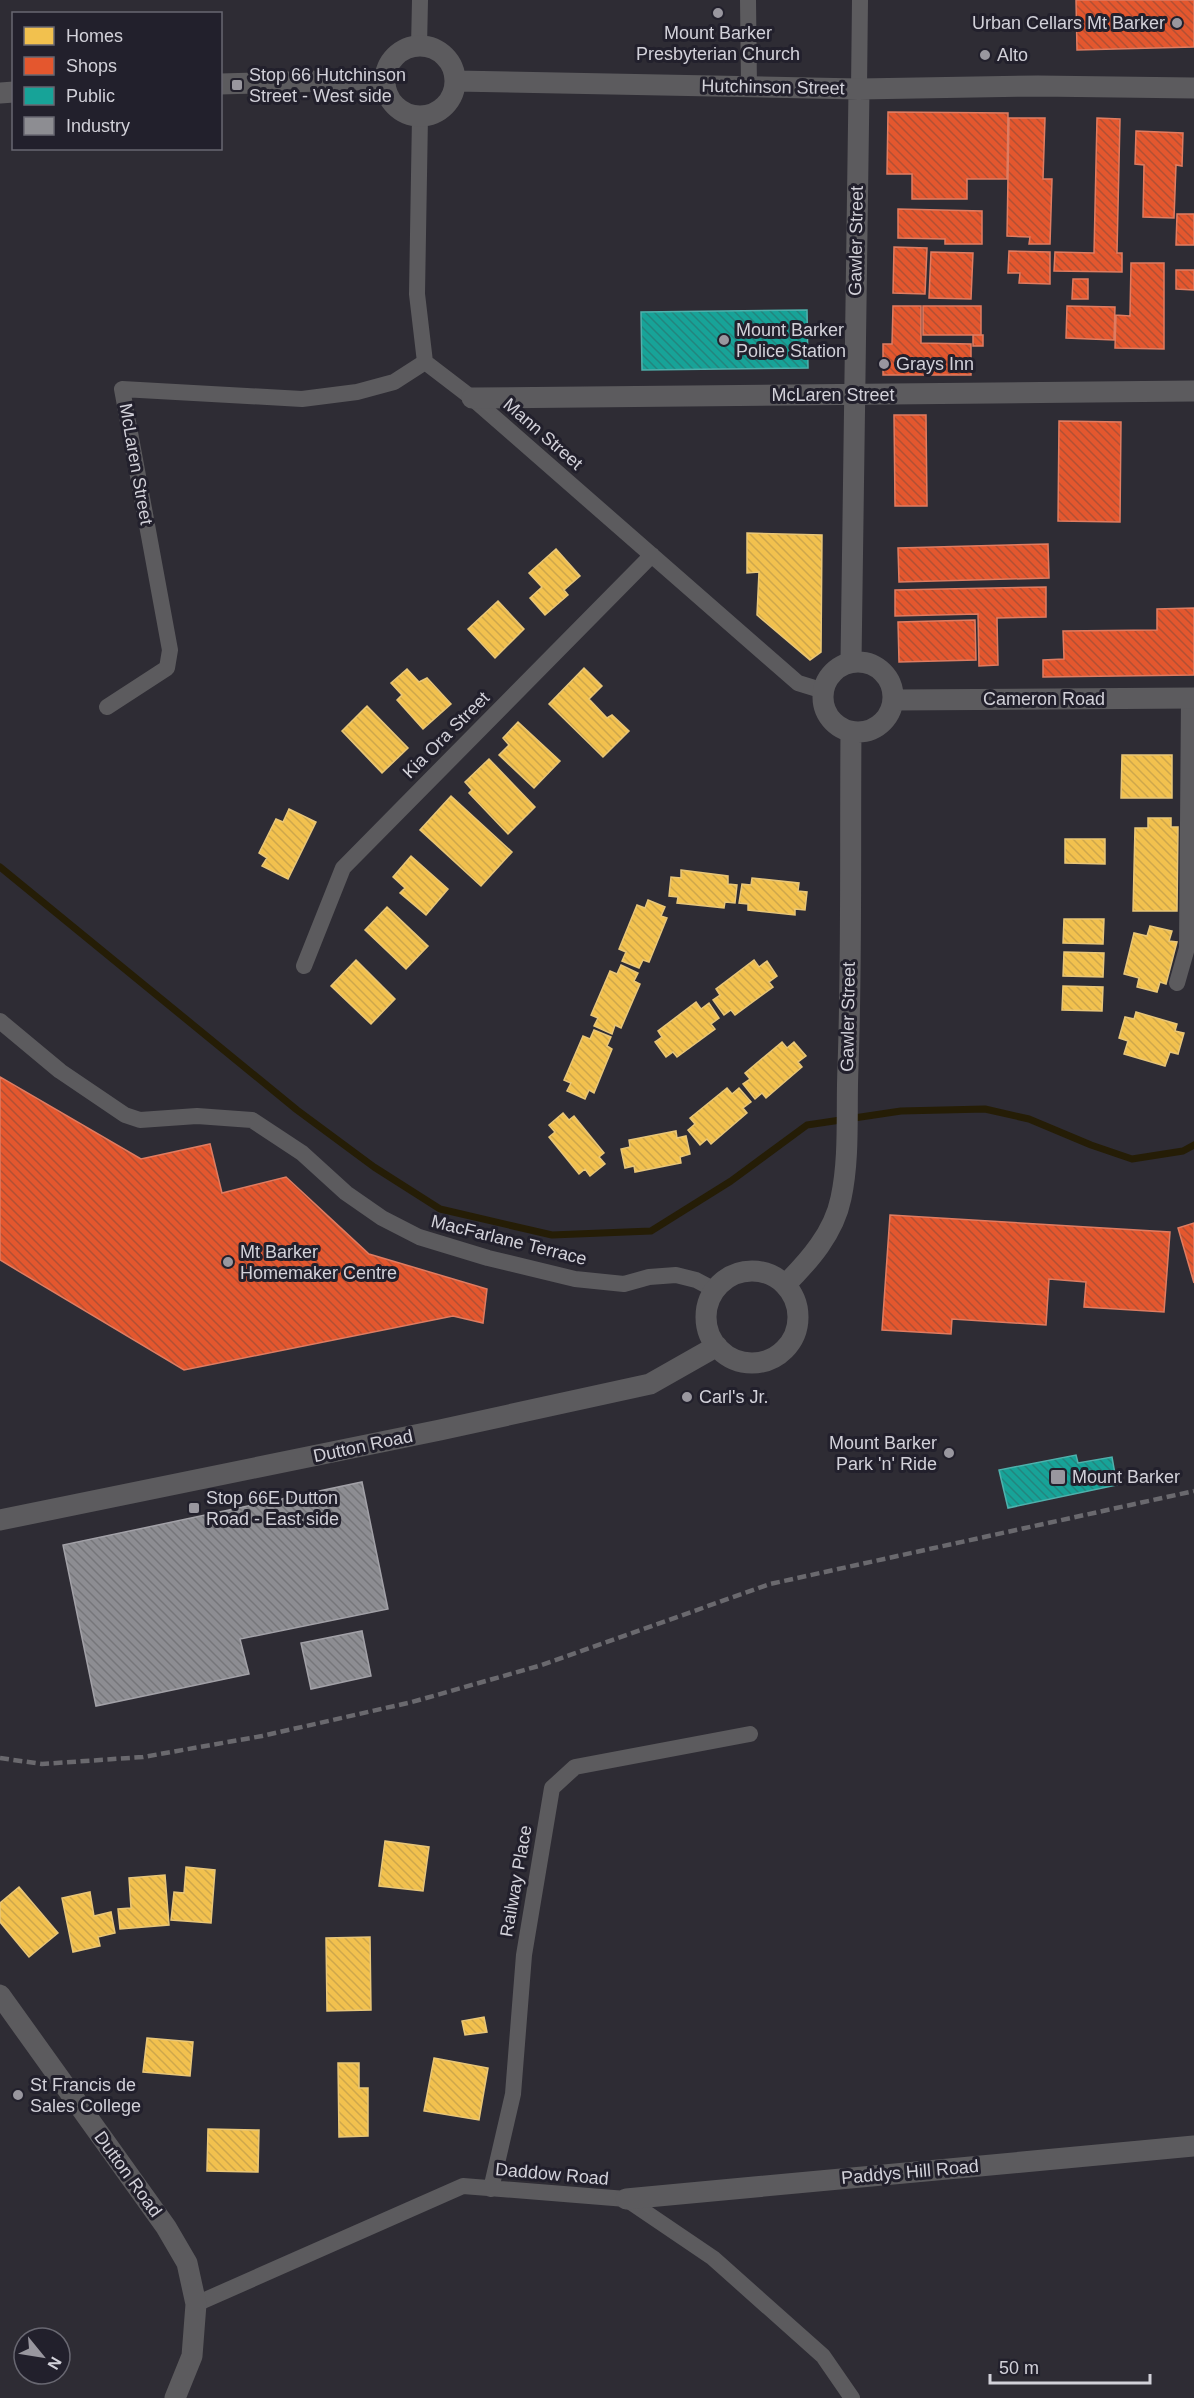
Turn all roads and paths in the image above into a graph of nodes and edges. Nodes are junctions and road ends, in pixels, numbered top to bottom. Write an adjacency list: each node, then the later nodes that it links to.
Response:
1 (420, 0): 4 (street)
2 (748, 0): 9 (street)
3 (860, 0): 12 (street, Gawler Street)
4 (419, 46): 6 (street); 7 (street)
5 (1194, 75): 10 (street, Hutchinson Street)
6 (385, 79): 8 (street); 13 (street)
7 (454, 81): 9 (street, Hutchinson Street); 13 (street)
8 (222, 84)
9 (749, 87): 12 (street, Hutchinson Street)
10 (1091, 87): 11 (street, Hutchinson Street); 12 (street, Hutchinson Street)
11 (1194, 88)
12 (859, 89): 16 (street, Gawler Street)
13 (420, 116): 14 (street)
14 (425, 362): 17 (street, Mann Street); 23 (street, McLaren Street)
15 (1194, 391): 16 (street, McLaren Street)
16 (853, 395): 17 (street, McLaren Street); 19 (street, Gawler Street)
17 (472, 398): 18 (street, Mann Street)
18 (652, 555): 20 (street, Mann Street); 25 (street, Kia Ora Street)
19 (851, 662): 20 (street); 22 (street)
20 (824, 692): 24 (street)
21 (1192, 698): 22 (street, Cameron Road); 26 (street)
22 (893, 700): 24 (street)
23 (107, 707)
24 (851, 731): 28 (street, Gawler Street)
25 (304, 966)
26 (1177, 983)
27 (0, 1021): 29 (street, MacFarlane Terrace)
28 (785, 1285): 29 (street); 30 (street)
29 (714, 1290): 30 (street)
30 (717, 1346): 31 (street, Dutton Road)
31 (0, 1520)
32 (750, 1734): 35 (street, Railway Place)
33 (0, 1995): 37 (street, Dutton Road)
34 (1194, 2146): 36 (street, Paddys Hill Road)
35 (491, 2189): 36 (street, Daddow Road); 37 (street, Daddow Road)
36 (626, 2199): 39 (street, Daddow Road)
37 (196, 2304): 38 (street, Dutton Road)
38 (176, 2398)
39 (852, 2398)

